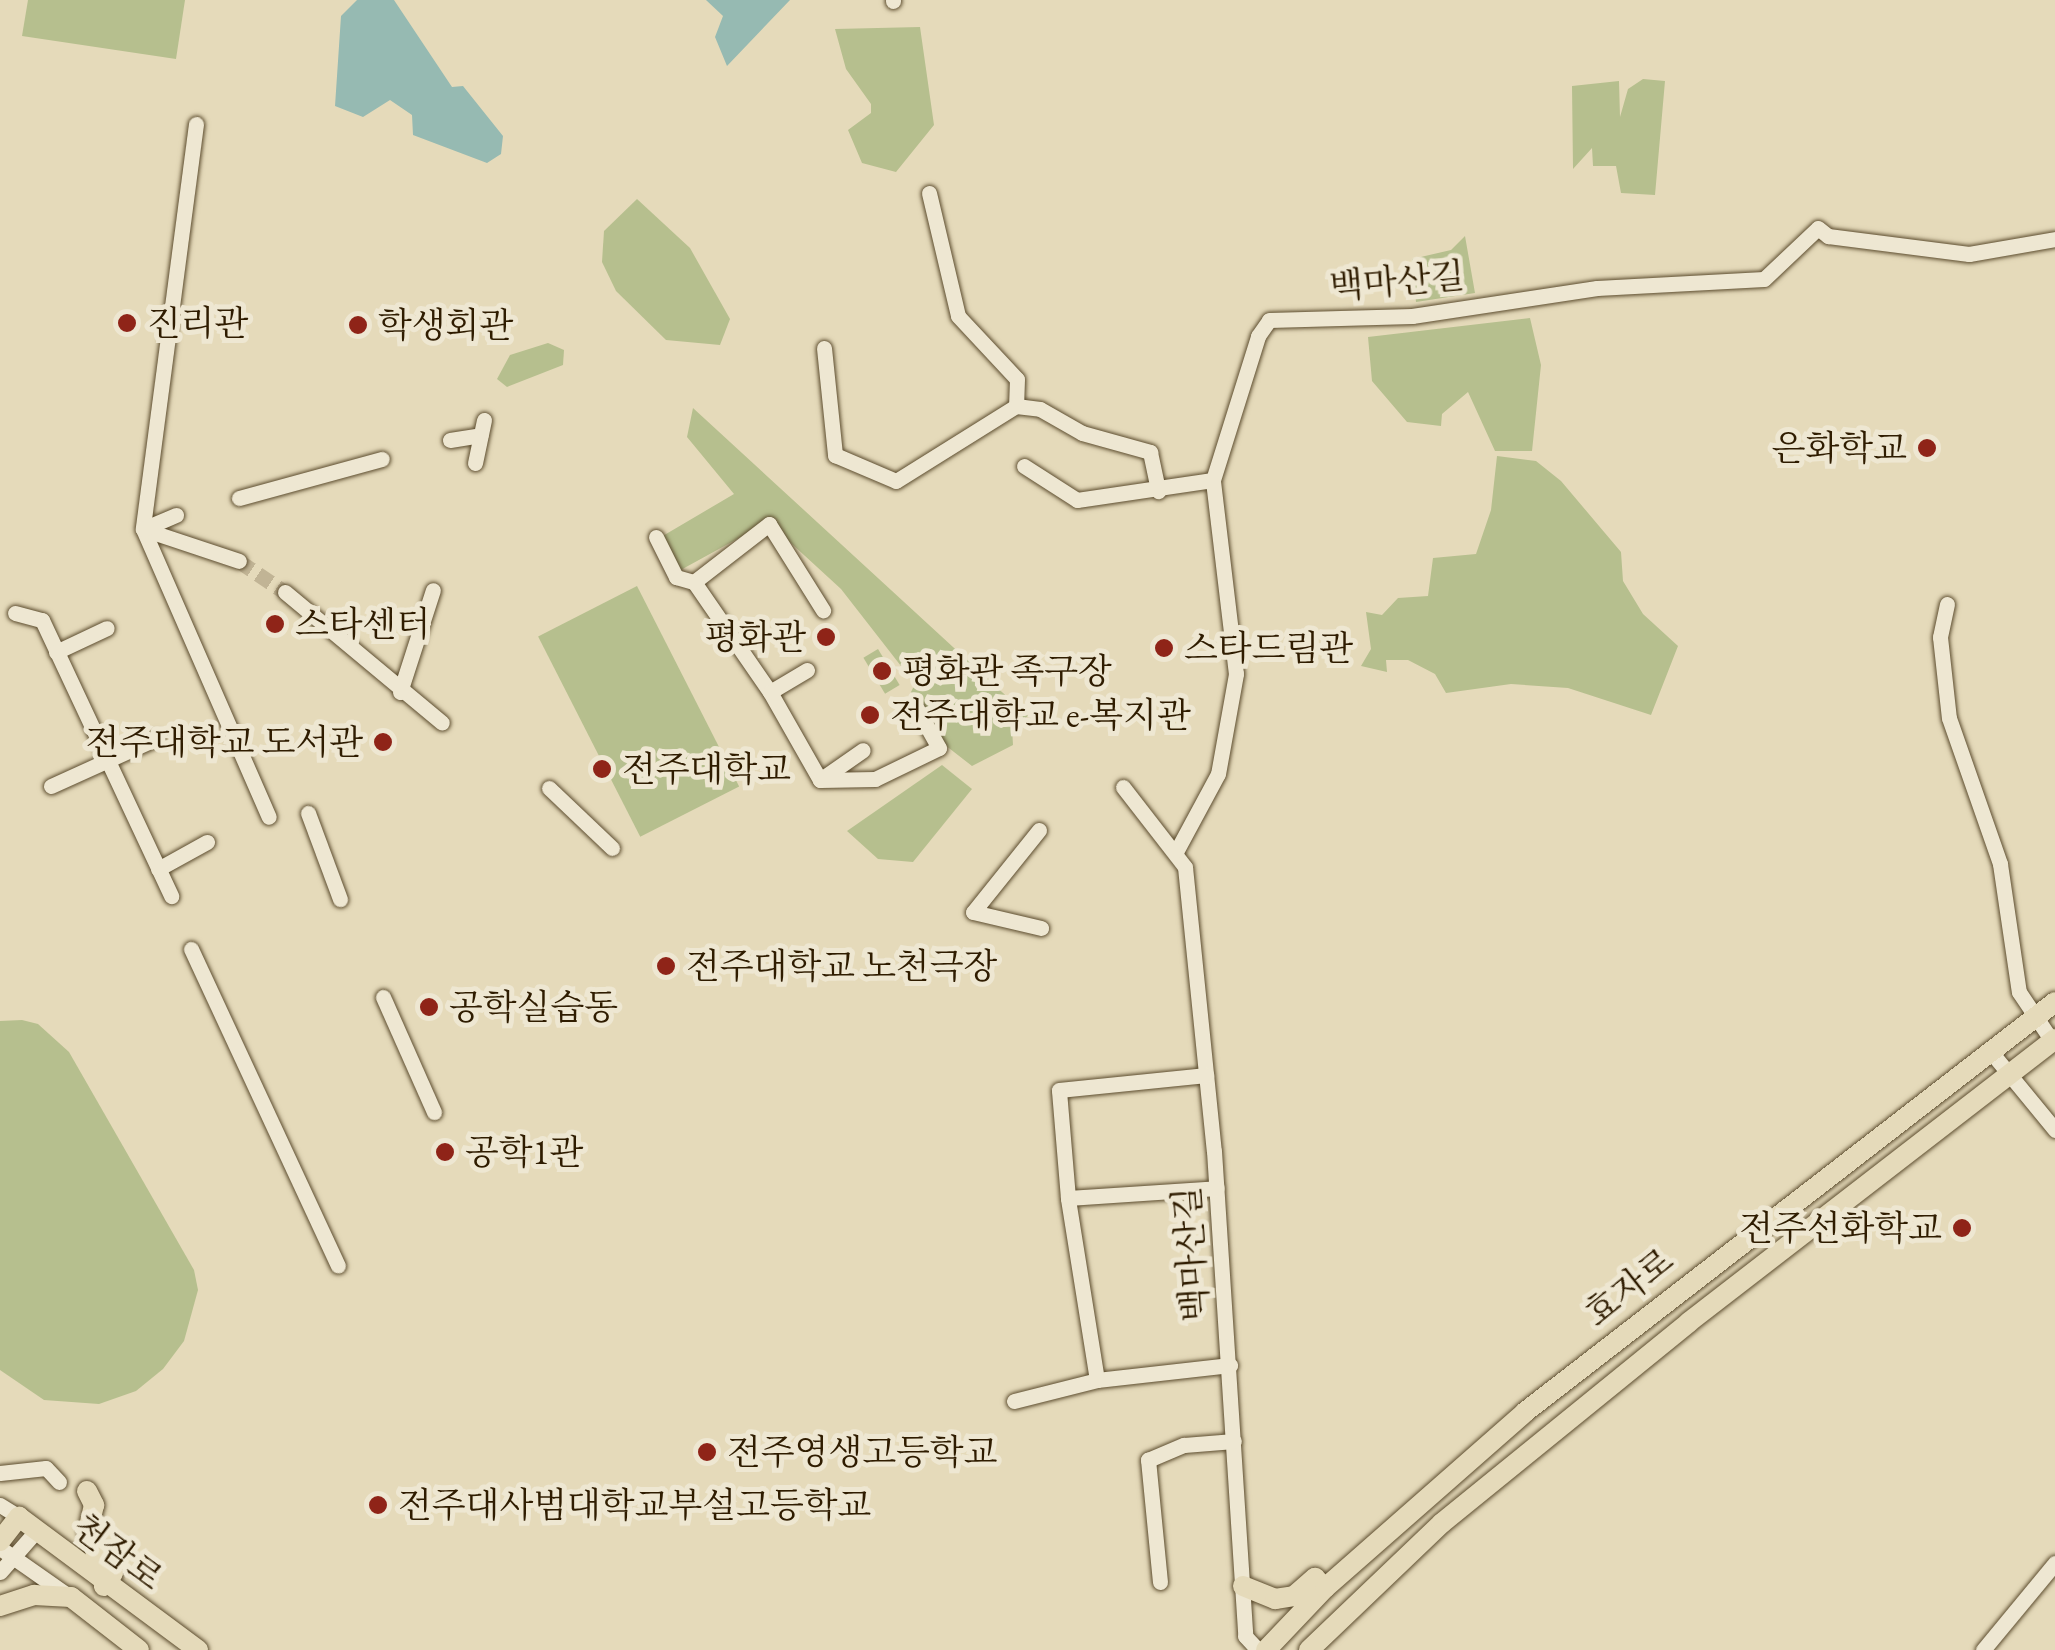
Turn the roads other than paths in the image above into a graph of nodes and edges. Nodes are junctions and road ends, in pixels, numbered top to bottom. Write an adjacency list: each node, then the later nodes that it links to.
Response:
1 (196, 124): 14 (street)
2 (929, 193): 5 (street)
3 (2055, 239): 10 (street, 백마산길)
4 (824, 348): 5 (street)
5 (1016, 406): 11 (street)
6 (450, 440): 8 (street)
7 (382, 458): 12 (street)
8 (475, 462)
9 (1024, 466): 11 (street)
10 (1214, 480): 11 (street); 42 (street, 백마산길)
11 (1158, 491)
12 (238, 498)
13 (176, 515): 14 (street)
14 (143, 529): 16 (street); 38 (street)
15 (656, 537): 17 (street)
16 (239, 561)
17 (694, 582): 21 (street); 27 (street)
18 (433, 590): 26 (street)
19 (285, 592): 26 (street)
20 (1947, 604): 50 (street)
21 (823, 610)
22 (15, 613): 24 (street)
23 (107, 628): 24 (street)
24 (56, 652): 32 (street)
25 (807, 670): 27 (street)
26 (400, 692): 29 (street)
27 (770, 692): 33 (street)
28 (917, 709): 33 (street)
29 (442, 724)
30 (157, 738): 32 (street)
31 (862, 750): 33 (street)
32 (106, 762): 34 (street); 43 (street)
33 (820, 780)
34 (51, 786)
35 (1124, 787): 42 (street, 백마산길)
36 (549, 788): 41 (street)
37 (308, 813): 45 (street)
38 (269, 817)
39 (1039, 830): 46 (street)
40 (207, 842): 43 (street)
41 (612, 848)
42 (1178, 850): 53 (street, 백마산길)
43 (158, 868): 44 (street)
44 (171, 896)
45 (340, 899)
46 (1040, 928)
47 (191, 948): 59 (street)
48 (383, 997): 55 (street)
49 (2055, 1002): 50 (main road, 효자로)
50 (2033, 1018): 51 (street); 52 (main road, 효자로)
51 (2054, 1040): 54 (main road, 효자로)
52 (1992, 1052): 54 (street); 76 (main road, 효자로)
53 (1206, 1075): 57 (street, 백마산길); 58 (street)
54 (2009, 1076): 56 (street); 83 (main road, 효자로)
55 (434, 1112)
56 (2055, 1130)
57 (1217, 1188): 58 (street); 60 (street, 백마산길)
58 (1068, 1198): 61 (street)
59 (338, 1265)
60 (1230, 1365): 61 (street); 63 (street, 백마산길)
61 (1097, 1380): 62 (street)
62 (1014, 1401)
63 (1234, 1442): 73 (street); 75 (street, 백마산길)
64 (0, 1472): 65 (street)
65 (59, 1482)
66 (87, 1491): 74 (main road)
67 (0, 1505): 68 (street, 천잠로)
68 (19, 1517): 69 (main road, 천잠로); 70 (main road)
69 (36, 1532): 70 (street); 74 (main road, 천잠로)
70 (4, 1548): 72 (street); 77 (street, 천잠로)
71 (2055, 1563): 84 (street)
72 (0, 1572)
73 (1160, 1582)
74 (104, 1586): 80 (main road, 천잠로)
75 (1244, 1586): 76 (main road); 81 (street, 백마산길)
76 (1325, 1588): 82 (main road, 효자로)
77 (71, 1597): 78 (main road); 79 (main road, 천잠로)
78 (0, 1606)
79 (139, 1650)
80 (198, 1650)
81 (1258, 1650)
82 (1266, 1650)
83 (1310, 1650)
84 (1983, 1650)

